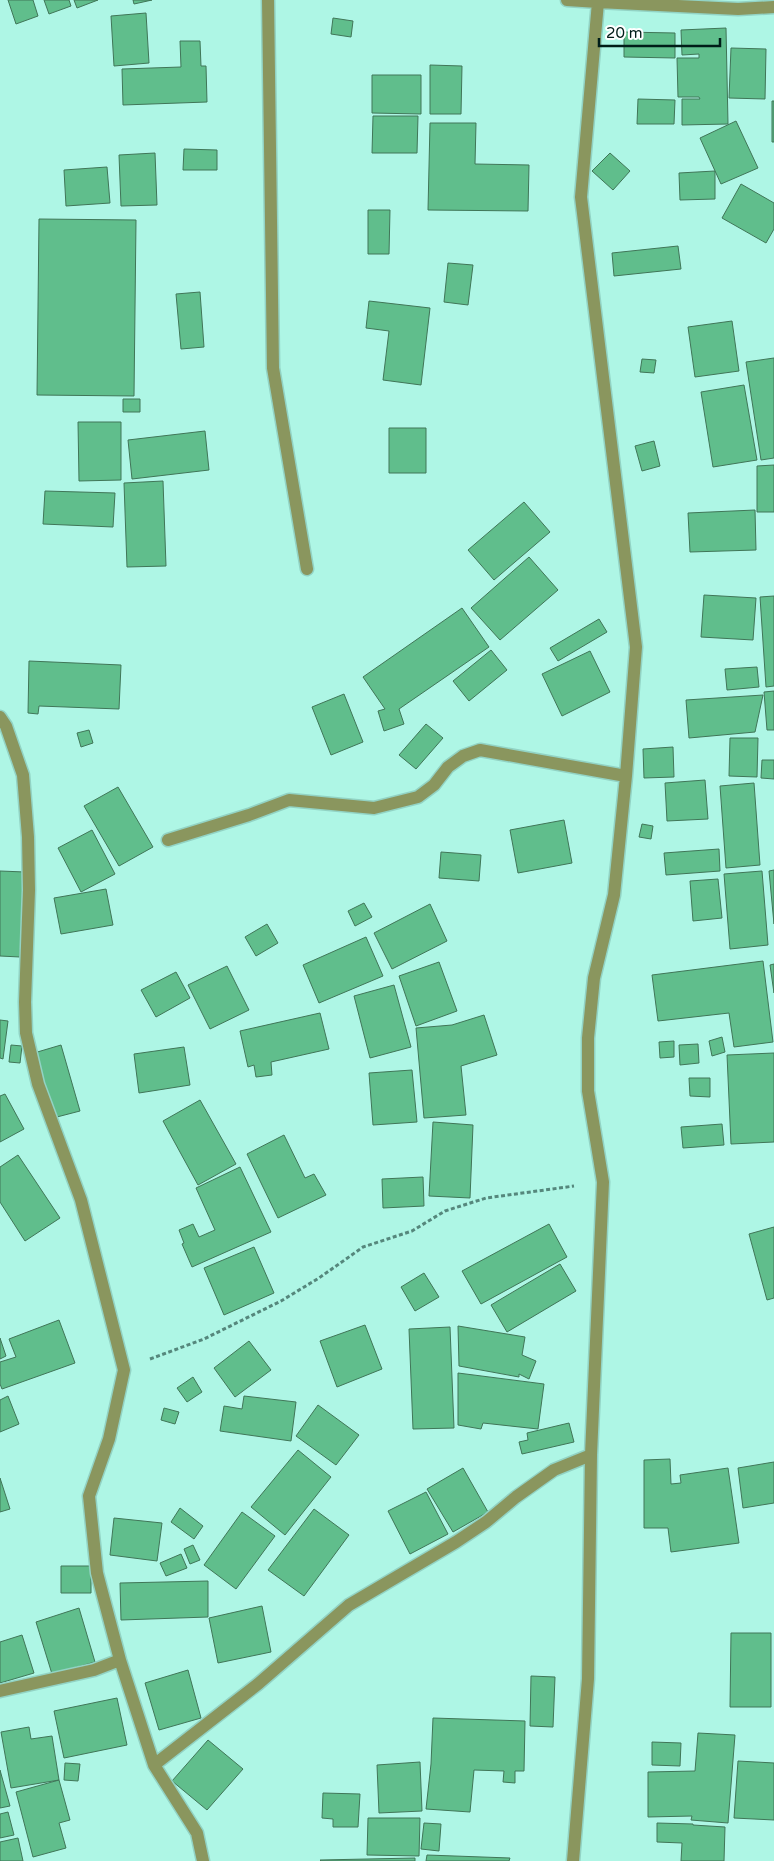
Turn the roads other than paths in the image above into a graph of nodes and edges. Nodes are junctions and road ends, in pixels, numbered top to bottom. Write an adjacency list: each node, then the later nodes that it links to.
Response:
1 (268, 0): 5 (street)
2 (567, 0): 3 (street)
3 (598, 1): 4 (street); 7 (street)
4 (774, 7)
5 (307, 568)
6 (0, 717): 10 (street)
7 (626, 776): 8 (street); 9 (street)
8 (168, 840)
9 (591, 1455): 12 (street); 14 (street)
10 (120, 1660): 11 (street); 12 (street)
11 (0, 1691)
12 (154, 1765): 13 (street)
13 (203, 1861)
14 (573, 1861)

